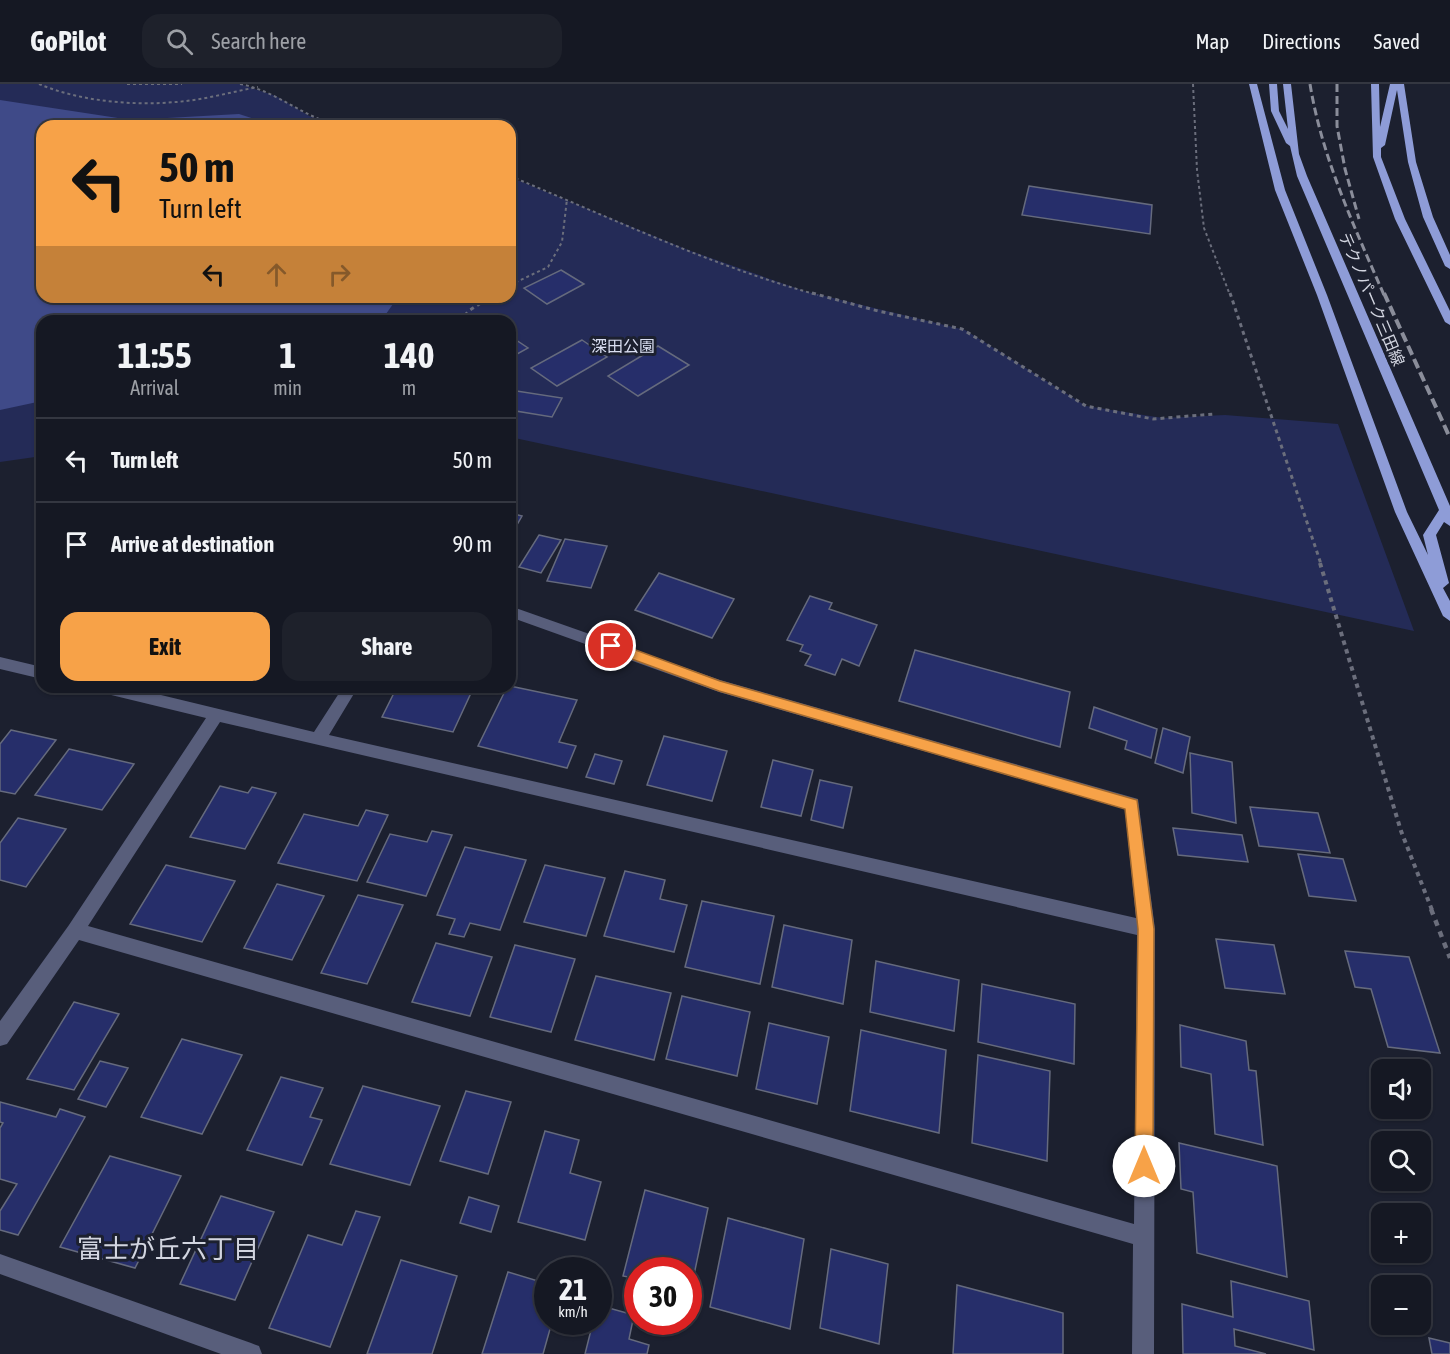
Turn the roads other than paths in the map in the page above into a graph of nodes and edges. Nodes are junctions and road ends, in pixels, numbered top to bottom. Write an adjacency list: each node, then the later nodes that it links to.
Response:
1 (1253, 84): 13 (main road)
2 (1273, 84): 7 (main road)
3 (1287, 84): 7 (main road, テクノパーク三田線)
4 (1375, 84): 8 (main road)
5 (1394, 84): 8 (main road)
6 (1400, 84): 9 (main road)
7 (1295, 154): 11 (main road, テクノパーク三田線)
8 (1377, 157): 10 (main road)
9 (1450, 266)
10 (1450, 322)
11 (1448, 516): 13 (main road)
12 (516, 613): 20 (street)
13 (1450, 615)
14 (0, 663): 15 (street)
15 (36, 672)
16 (127, 693): 18 (street)
17 (347, 693): 19 (street)
18 (216, 715): 19 (street); 21 (street)
19 (318, 739): 20 (street)
20 (1146, 929): 23 (street)
21 (75, 931): 22 (street); 23 (street)
22 (0, 1037)
23 (1144, 1237): 26 (street)
24 (0, 1264): 25 (street)
25 (250, 1354)
26 (1143, 1354)

